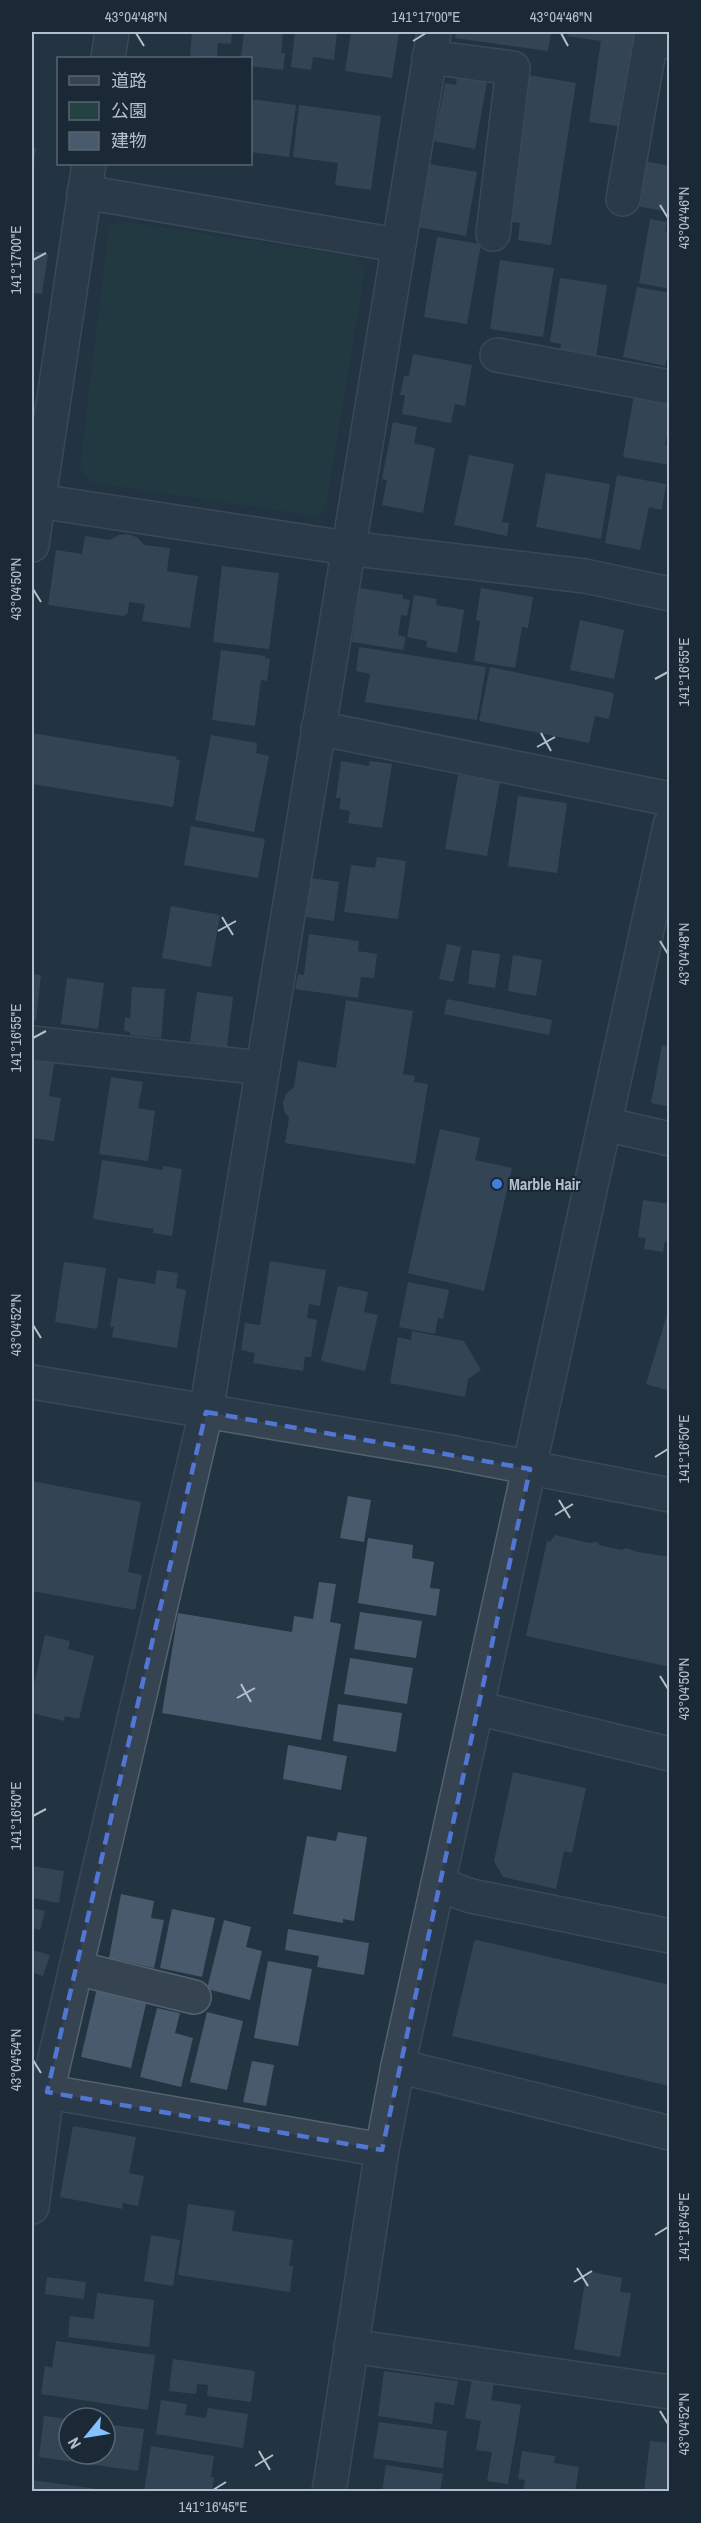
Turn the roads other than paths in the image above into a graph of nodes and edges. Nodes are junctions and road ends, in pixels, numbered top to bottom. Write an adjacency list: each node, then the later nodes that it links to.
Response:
1 (112, 32): 4 (street)
2 (669, 42): 6 (street)
3 (431, 44): 7 (street); 8 (street)
4 (108, 57)
5 (86, 178): 8 (street); 11 (street)
6 (623, 199)
7 (493, 234)
8 (397, 245): 13 (street)
9 (497, 355): 10 (street)
10 (669, 387)
11 (35, 500): 12 (street); 13 (street)
12 (32, 545)
13 (348, 548): 14 (street); 15 (street)
14 (669, 594)
15 (318, 728): 16 (street); 20 (street)
16 (669, 799)
17 (669, 825): 18 (street)
18 (661, 913): 21 (street)
19 (32, 1043): 20 (street)
20 (263, 1068): 24 (street)
21 (605, 1124): 22 (street); 25 (street)
22 (669, 1139)
23 (32, 1382): 24 (street)
24 (206, 1412): 25 (street); 31 (street)
25 (530, 1469): 26 (street); 27 (street)
26 (669, 1495)
27 (477, 1708): 28 (street); 29 (street)
28 (669, 1754)
29 (438, 1884): 30 (street); 33 (street)
30 (669, 1936)
31 (76, 1968): 32 (street); 34 (street)
32 (194, 1997)
33 (398, 2066): 35 (street); 36 (street)
34 (39, 2091): 36 (street); 37 (street)
35 (669, 2133)
36 (382, 2150): 38 (street)
37 (32, 2207)
38 (351, 2346): 39 (street); 40 (street)
39 (669, 2392)
40 (329, 2492)

